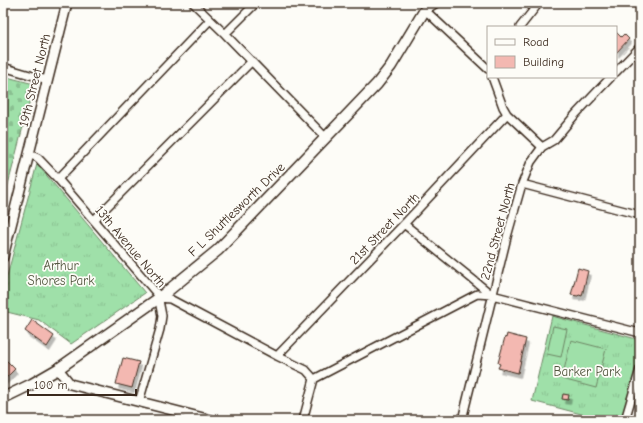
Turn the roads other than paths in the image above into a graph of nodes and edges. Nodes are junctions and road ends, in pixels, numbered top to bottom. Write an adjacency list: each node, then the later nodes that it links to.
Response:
1 (67, 3): 16 (street, 19th Street North)
2 (193, 3): 6 (street)
3 (256, 3): 8 (street)
4 (539, 3): 7 (street)
5 (427, 6): 12 (street); 18 (main road, F L Shuttlesworth Drive)
6 (210, 20): 8 (street); 21 (street)
7 (521, 26)
8 (225, 34): 10 (street)
9 (640, 47): 13 (street)
10 (252, 61): 18 (street); 24 (street)
11 (3, 67): 16 (street)
12 (487, 67)
13 (617, 71)
14 (492, 78): 17 (street)
15 (610, 78): 19 (street, 22nd Street North)
16 (47, 80): 20 (street, 19th Street North)
17 (507, 114): 19 (street); 25 (street, 21st Street North)
18 (326, 138): 28 (main road, F L Shuttlesworth Drive)
19 (542, 147): 22 (street, 22nd Street North)
20 (29, 154): 21 (street, 13th Avenue North); 26 (street, 19th Street North)
21 (58, 179): 24 (street, 13th Avenue North)
22 (522, 184): 23 (street); 27 (street, 22nd Street North)
23 (640, 215)
24 (94, 220): 28 (street, 13th Avenue North)
25 (404, 224): 27 (street); 30 (street, 21st Street North)
26 (3, 257)
27 (492, 295): 29 (street); 33 (street); 38 (street, 22nd Street North)
28 (159, 298): 30 (street, 13th Avenue North); 31 (main road, F L Shuttlesworth Drive); 35 (street)
29 (640, 333)
30 (277, 356): 33 (street, 13th Avenue North)
31 (58, 368): 34 (main road, F L Shuttlesworth Drive); 35 (street)
32 (640, 369): 39 (street)
33 (314, 379): 37 (street)
34 (3, 398)
35 (139, 402): 36 (street)
36 (211, 420)
37 (303, 420)
38 (462, 420)
39 (625, 420)

